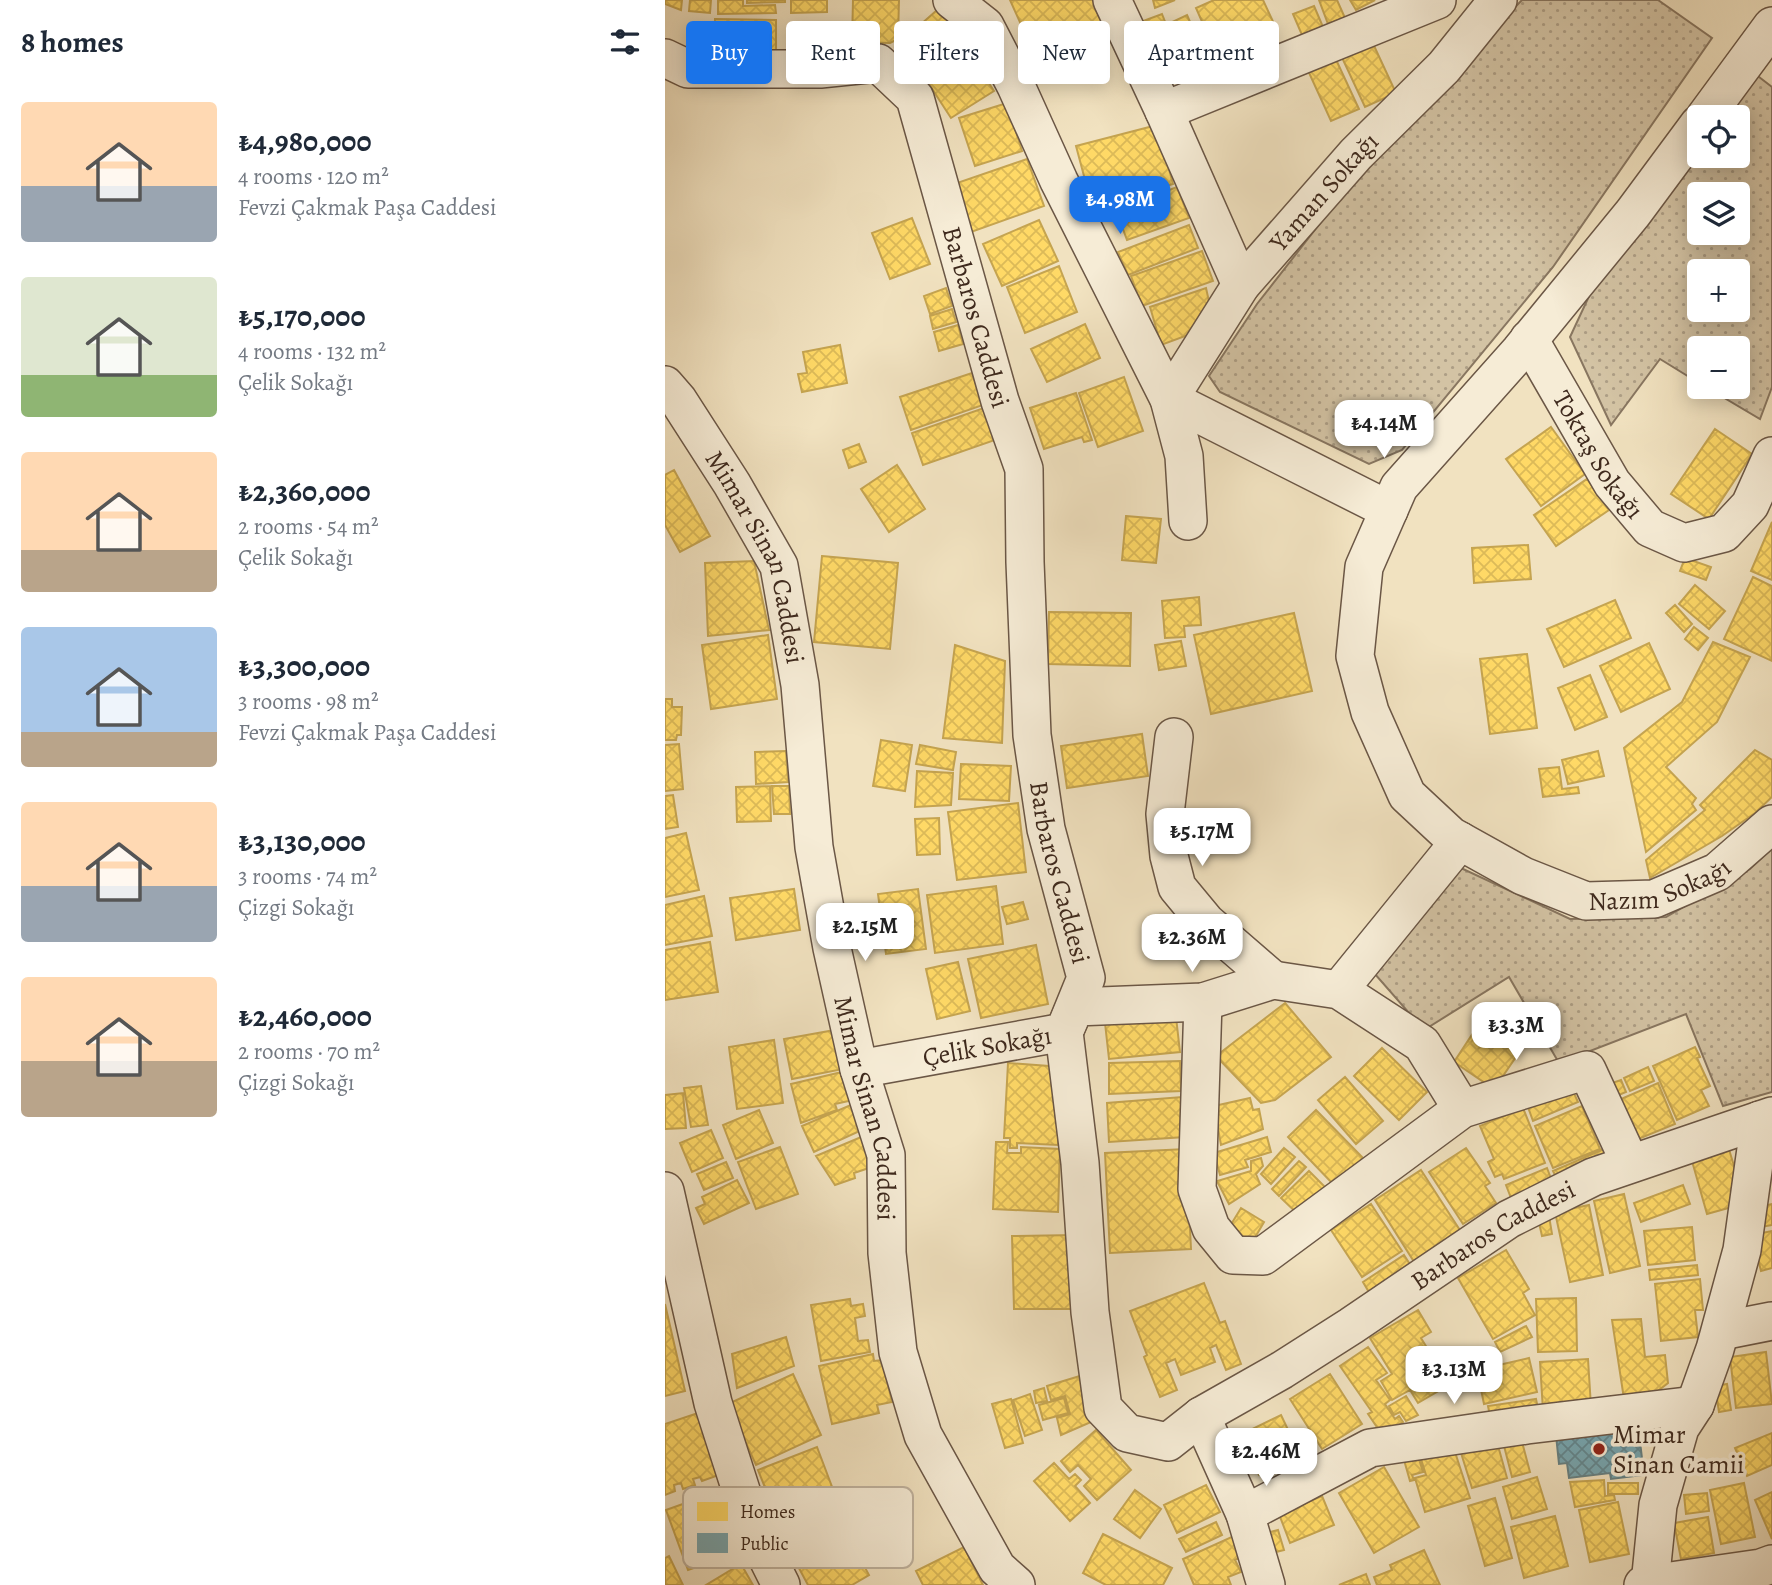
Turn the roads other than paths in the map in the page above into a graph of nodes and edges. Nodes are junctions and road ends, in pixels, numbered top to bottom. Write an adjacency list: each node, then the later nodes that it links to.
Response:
1 (952, 0): 13 (street)
2 (1112, 0): 8 (street)
3 (1437, 0): 8 (street)
4 (1499, 0): 10 (street, Yaman Sokağı)
5 (1772, 26): 7 (street)
6 (665, 58): 23 (street, Barbaros Caddesi)
7 (1714, 105)
8 (1164, 111): 10 (street)
9 (1687, 140): 11 (street, Nazım Sokağı)
10 (1241, 285): 13 (street, Yaman Sokağı)
11 (1529, 340): 14 (street, Toktaş Sokağı); 15 (street, Nazım Sokağı)
12 (665, 385): 24 (street, Mimar Sinan Caddesi)
13 (1169, 399): 15 (street); 16 (street)
14 (1772, 456)
15 (1389, 510): 19 (street, Nazım Sokağı)
16 (1188, 521)
17 (1174, 737): 20 (street)
18 (1772, 824): 19 (street, Nazım Sokağı)
19 (1460, 841): 21 (street)
20 (1273, 981): 21 (street, Çelik Sokağı); 22 (street, Çelik Sokağı)
21 (1339, 990): 25 (street, Çelik Sokağı)
22 (1203, 1002): 23 (street, Çelik Sokağı); 25 (street)
23 (1064, 1032): 24 (street, Çelik Sokağı); 32 (street, Barbaros Caddesi)
24 (859, 1069): 39 (street, Mimar Sinan Caddesi)
25 (1462, 1109): 27 (street)
26 (1766, 1118): 27 (street, Barbaros Caddesi); 30 (street)
27 (1630, 1163): 32 (street, Barbaros Caddesi)
28 (665, 1191): 33 (street)
29 (1772, 1321): 30 (street)
30 (1721, 1331): 31 (street)
31 (1695, 1405): 34 (street); 37 (street)
32 (1201, 1416): 34 (street)
33 (740, 1487)
34 (1245, 1514): 40 (street)
35 (1772, 1564): 37 (street)
36 (772, 1568): 38 (street)
37 (1646, 1584)
38 (781, 1585)
39 (1016, 1585)
40 (1266, 1585)

